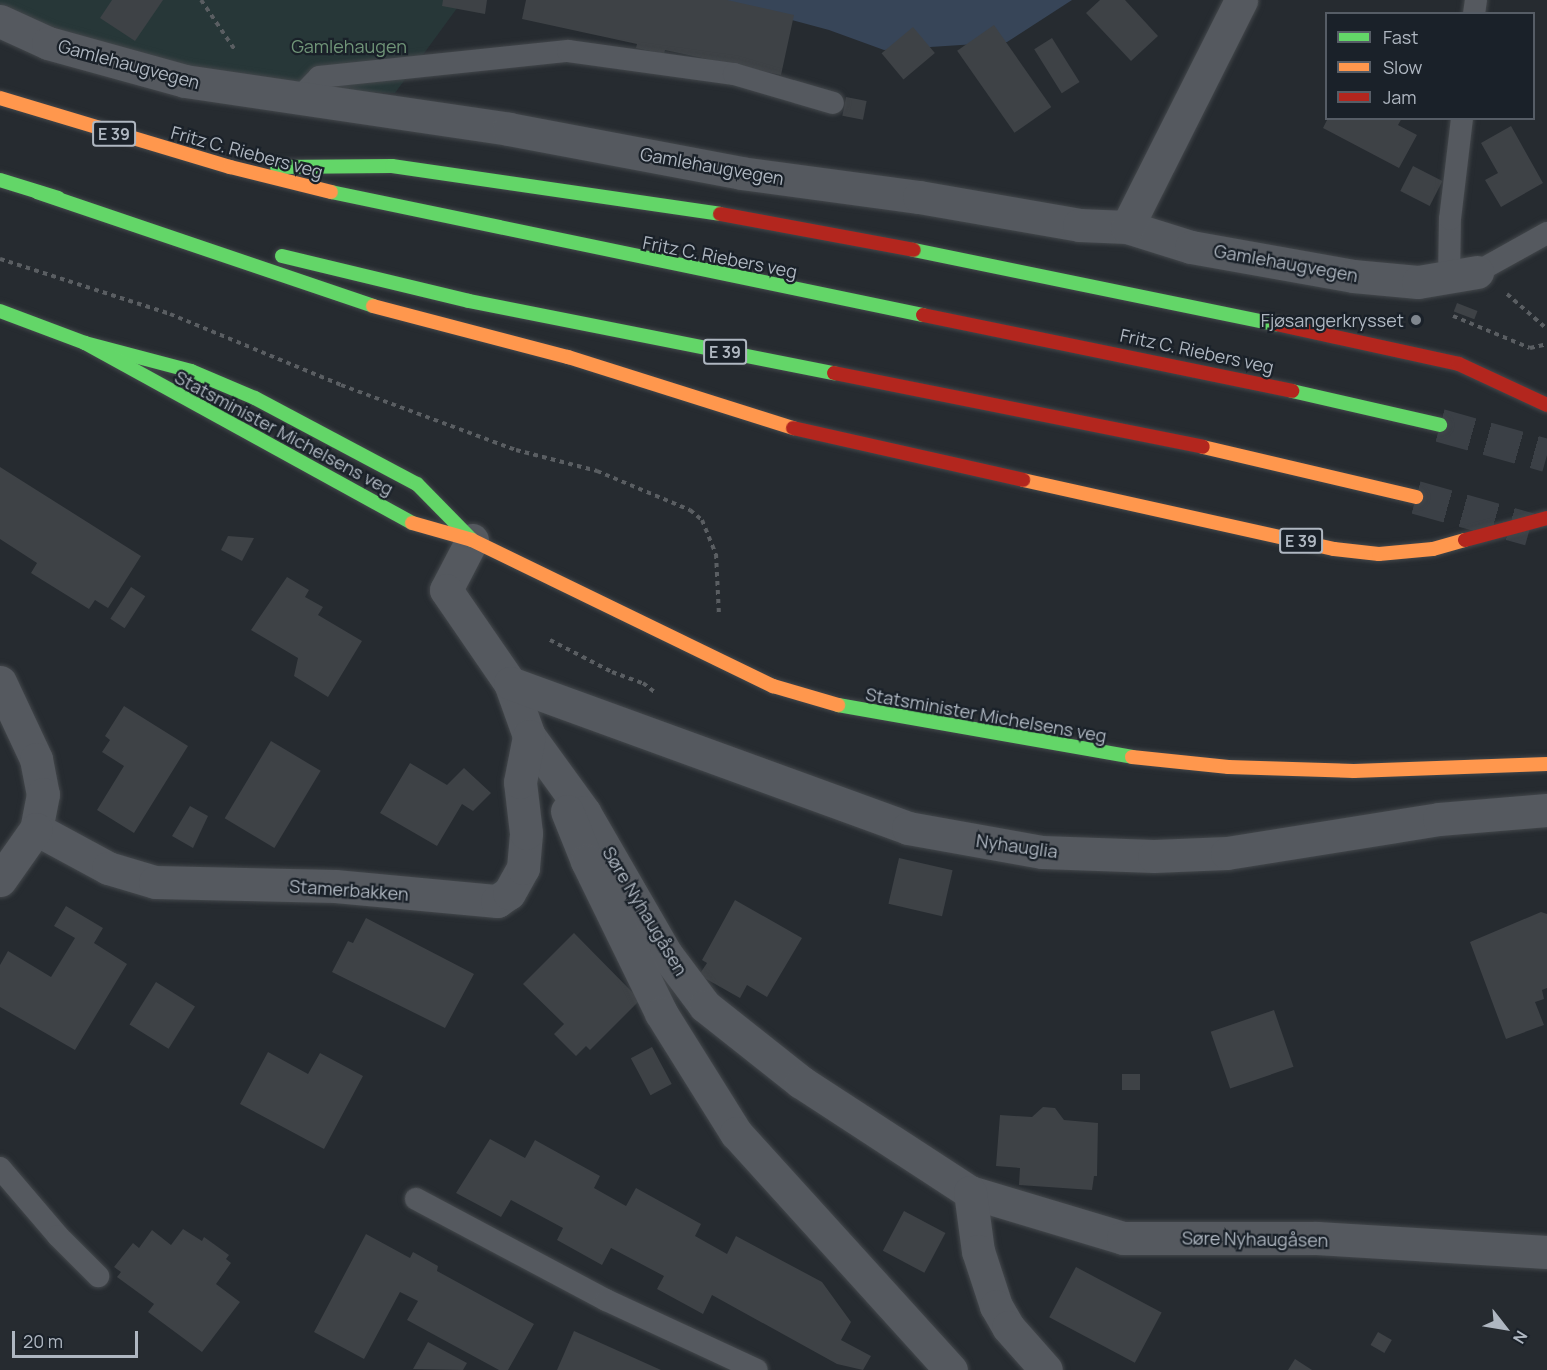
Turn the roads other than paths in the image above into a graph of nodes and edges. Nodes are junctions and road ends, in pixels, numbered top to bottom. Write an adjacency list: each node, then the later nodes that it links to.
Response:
1 (1241, 0): 10 (street)
2 (0, 21): 4 (street, Gamlehaugvegen)
3 (0, 98): 7 (main road, Fritz C. Riebers veg / E 39)
4 (299, 98): 5 (lane); 10 (street, Gamlehaugvegen)
5 (833, 103)
6 (1462, 120): 12 (lane)
7 (230, 167): 15 (main road, E 39); 16 (main road, Fritz C. Riebers veg / E 39)
8 (0, 180): 9 (main road, E 39)
9 (37, 192): 17 (main road, E 39); 18 (main road, E 39)
10 (1126, 227): 12 (street, Gamlehaugvegen)
11 (1547, 233): 12 (lane, Gamlehaugvegen)
12 (1463, 276)
13 (0, 311): 14 (main road, Statsminister Michelsens veg)
14 (86, 343): 19 (main road, Statsminister Michelsens veg); 19 (main road, Statsminister Michelsens veg)
15 (1547, 405)
16 (1440, 425)
17 (1416, 497)
18 (1547, 518)
19 (472, 540): 21 (street, Søre Nyhaugåsen); 24 (main road, Statsminister Michelsens veg)
20 (0, 682): 28 (street)
21 (510, 683): 22 (street, Søre Nyhaugåsen); 27 (street, Nyhauglia)
22 (529, 736): 26 (street, Søre Nyhaugåsen); 28 (street, Stamerbakken)
23 (1547, 754): 24 (main road, Statsminister Michelsens veg)
24 (1530, 763): 25 (main road, Statsminister Michelsens veg)
25 (1547, 764)
26 (563, 787): 31 (street, Søre Nyhaugåsen); 36 (street)
27 (1547, 810)
28 (36, 829): 29 (street)
29 (0, 880)
30 (0, 1168): 34 (lane)
31 (970, 1192): 33 (street, Søre Nyhaugåsen); 37 (street)
32 (416, 1199): 35 (lane)
33 (1547, 1252)
34 (98, 1276)
35 (757, 1370)
36 (951, 1370)
37 (1046, 1370)

